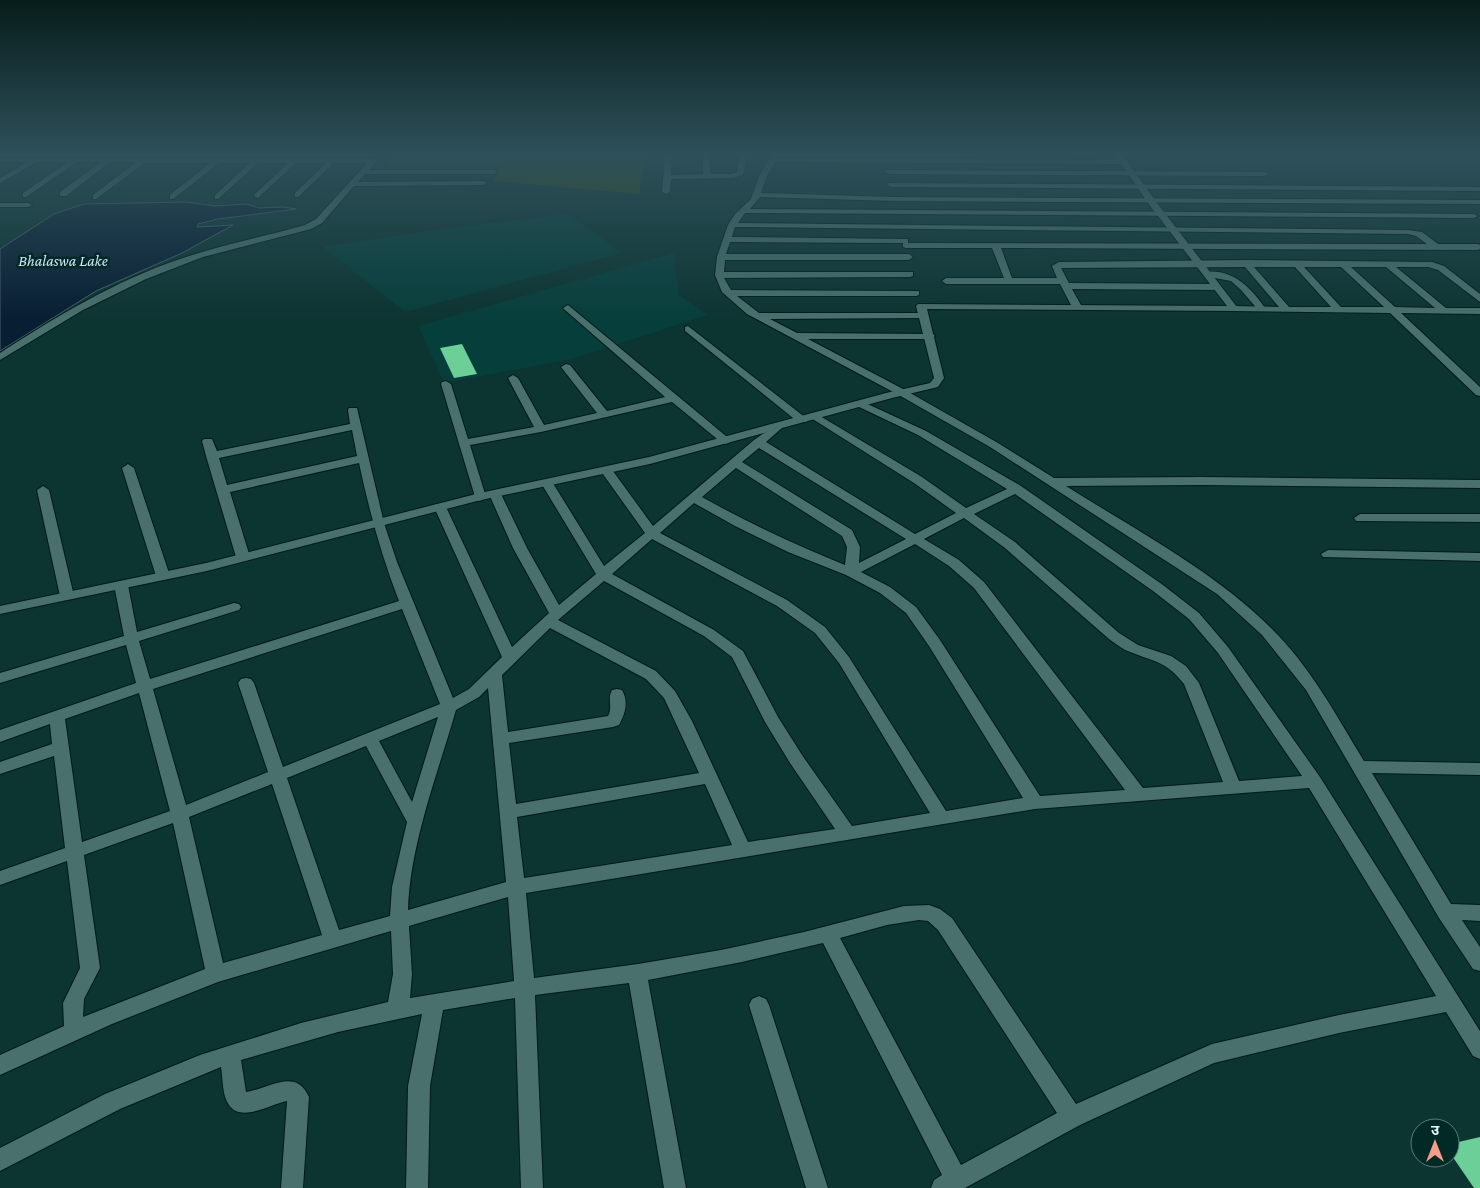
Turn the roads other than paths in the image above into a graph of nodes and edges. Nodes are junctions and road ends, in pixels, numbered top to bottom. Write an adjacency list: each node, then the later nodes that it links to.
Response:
1 (331, 209): 47 (street)
2 (1158, 209): 6 (street)
3 (1464, 209): 7 (street)
4 (743, 211): 5 (street); 8 (street)
5 (897, 212): 6 (street); 9 (street)
6 (1162, 215): 7 (street); 10 (street)
7 (1477, 219)
8 (732, 226): 9 (street); 11 (street)
9 (902, 228): 10 (street); 12 (street)
10 (1173, 230): 14 (street); 15 (street)
11 (727, 239): 12 (street); 17 (street)
12 (905, 243): 13 (street); 18 (street)
13 (996, 246): 14 (street); 27 (street)
14 (1186, 247): 15 (street); 19 (street)
15 (1436, 247): 16 (street)
16 (1478, 247)
17 (721, 257): 18 (street); 25 (street)
18 (909, 257): 28 (street)
19 (1200, 264): 20 (street); 24 (street); 29 (street)
20 (1246, 264): 21 (street); 38 (street)
21 (1297, 264): 22 (street); 39 (street)
22 (1344, 264): 23 (street); 40 (street)
23 (1388, 264): 32 (street); 41 (street)
24 (1207, 274): 30 (street); 36 (lane)
25 (720, 275): 28 (street); 31 (street)
26 (946, 281): 27 (street)
27 (1009, 281): 29 (street)
28 (913, 284): 31 (street); 37 (street)
29 (1064, 284): 30 (street); 33 (street)
30 (1217, 287): 35 (street)
31 (728, 293): 43 (street)
32 (1480, 299)
33 (1077, 307): 35 (street); 37 (street)
34 (568, 308): 53 (street)
35 (1234, 309): 36 (street)
36 (1262, 309): 38 (street)
37 (922, 310): 43 (street); 46 (street)
38 (1287, 310): 39 (street)
39 (1339, 310): 40 (street)
40 (1392, 310): 41 (street); 52 (street)
41 (1444, 311): 42 (street)
42 (1480, 312)
43 (758, 316): 45 (street)
44 (688, 329): 57 (street)
45 (793, 336): 46 (street); 51 (street)
46 (930, 336): 51 (street)
47 (0, 357)
48 (566, 367): 56 (street)
49 (513, 378): 60 (street)
50 (446, 384): 64 (street)
51 (895, 393): 54 (street); 70 (street)
52 (1480, 393)
53 (672, 399): 56 (street); 62 (street)
54 (868, 402): 57 (street); 73 (street)
55 (353, 410): 58 (street)
56 (605, 415): 60 (street)
57 (808, 418): 59 (street); 80 (street)
58 (356, 426): 65 (street); 66 (street)
59 (777, 427): 62 (street); 63 (street)
60 (541, 429): 64 (street)
61 (208, 441): 65 (street)
62 (726, 441): 69 (street)
63 (758, 442): 67 (street); 85 (street)
64 (463, 443): 77 (street)
65 (212, 456): 75 (street)
66 (364, 458): 75 (street); 83 (street)
67 (734, 462): 78 (street); 89 (street)
68 (128, 468): 91 (street)
69 (606, 470): 71 (street); 84 (street)
70 (1051, 482): 72 (street); 111 (street)
71 (548, 483): 76 (street); 90 (street)
72 (1480, 484)
73 (1017, 489): 80 (street); 116 (street)
74 (43, 490): 93 (street)
75 (223, 490): 87 (street)
76 (495, 494): 77 (street); 97 (street)
77 (480, 497): 79 (street)
78 (694, 498): 84 (street); 89 (street)
79 (440, 507): 83 (street); 99 (street)
80 (965, 513): 85 (street); 117 (street)
81 (1360, 518): 82 (street)
82 (1480, 518)
83 (378, 523): 87 (street); 94 (street)
84 (652, 534): 90 (street); 122 (street)
85 (915, 539): 89 (street); 118 (street)
86 (1328, 554): 88 (street)
87 (243, 557): 91 (street)
88 (1480, 557)
89 (851, 572): 119 (street)
90 (603, 575): 97 (street); 124 (street)
91 (163, 576): 92 (street)
92 (121, 585): 93 (street); 98 (street)
93 (67, 596): 96 (street)
94 (406, 603): 103 (street); 105 (street)
95 (234, 607): 98 (street)
96 (0, 610)
97 (553, 617): 99 (street); 115 (street)
98 (131, 637): 101 (street); 103 (street)
99 (510, 658): 100 (street)
100 (494, 674): 105 (street); 109 (street)
101 (0, 678)
102 (246, 683): 114 (street)
103 (144, 686): 106 (street); 121 (street)
104 (617, 694): 109 (street)
105 (449, 707): 108 (street); 123 (street)
106 (57, 717): 107 (street); 110 (street)
107 (0, 736)
108 (370, 739): 114 (street); 123 (street)
109 (501, 739): 120 (street)
110 (61, 748): 112 (street); 126 (street)
111 (1359, 767): 113 (street); 129 (street)
112 (0, 768)
113 (1480, 769)
114 (278, 775): 121 (street); 133 (street)
115 (710, 777): 120 (street); 125 (street)
116 (1314, 781): 117 (street); 138 (street)
117 (1233, 786): 118 (street)
118 (1138, 794): 119 (street)
119 (1035, 803): 122 (street)
120 (508, 812): 128 (street)
121 (180, 814): 126 (street); 136 (street)
122 (941, 817): 124 (street)
123 (415, 822): 131 (street)
124 (848, 834): 125 (street)
125 (743, 850): 128 (street)
126 (76, 851): 127 (street); 142 (street)
127 (0, 878)
128 (516, 887): 131 (street); 137 (street)
129 (1446, 912): 130 (street); 134 (street)
130 (1480, 912)
131 (398, 920): 133 (street); 141 (street)
132 (829, 935): 135 (street); 146 (street); 148 (street)
133 (333, 939): 136 (street)
134 (1480, 963)
135 (638, 973): 137 (street); 152 (street)
136 (216, 974): 142 (street)
137 (525, 988): 139 (street); 151 (street)
138 (1451, 1002): 143 (street); 146 (street)
139 (434, 1004): 141 (street); 150 (street)
140 (758, 1005): 153 (street)
141 (396, 1012): 144 (street)
142 (75, 1031): 145 (street)
143 (1480, 1049)
144 (229, 1054): 147 (street); 149 (street)
145 (0, 1065)
146 (1072, 1117): 148 (street)
147 (0, 1160)
148 (950, 1184)
149 (292, 1188)
150 (417, 1188)
151 (532, 1188)
152 (675, 1188)
153 (817, 1188)

